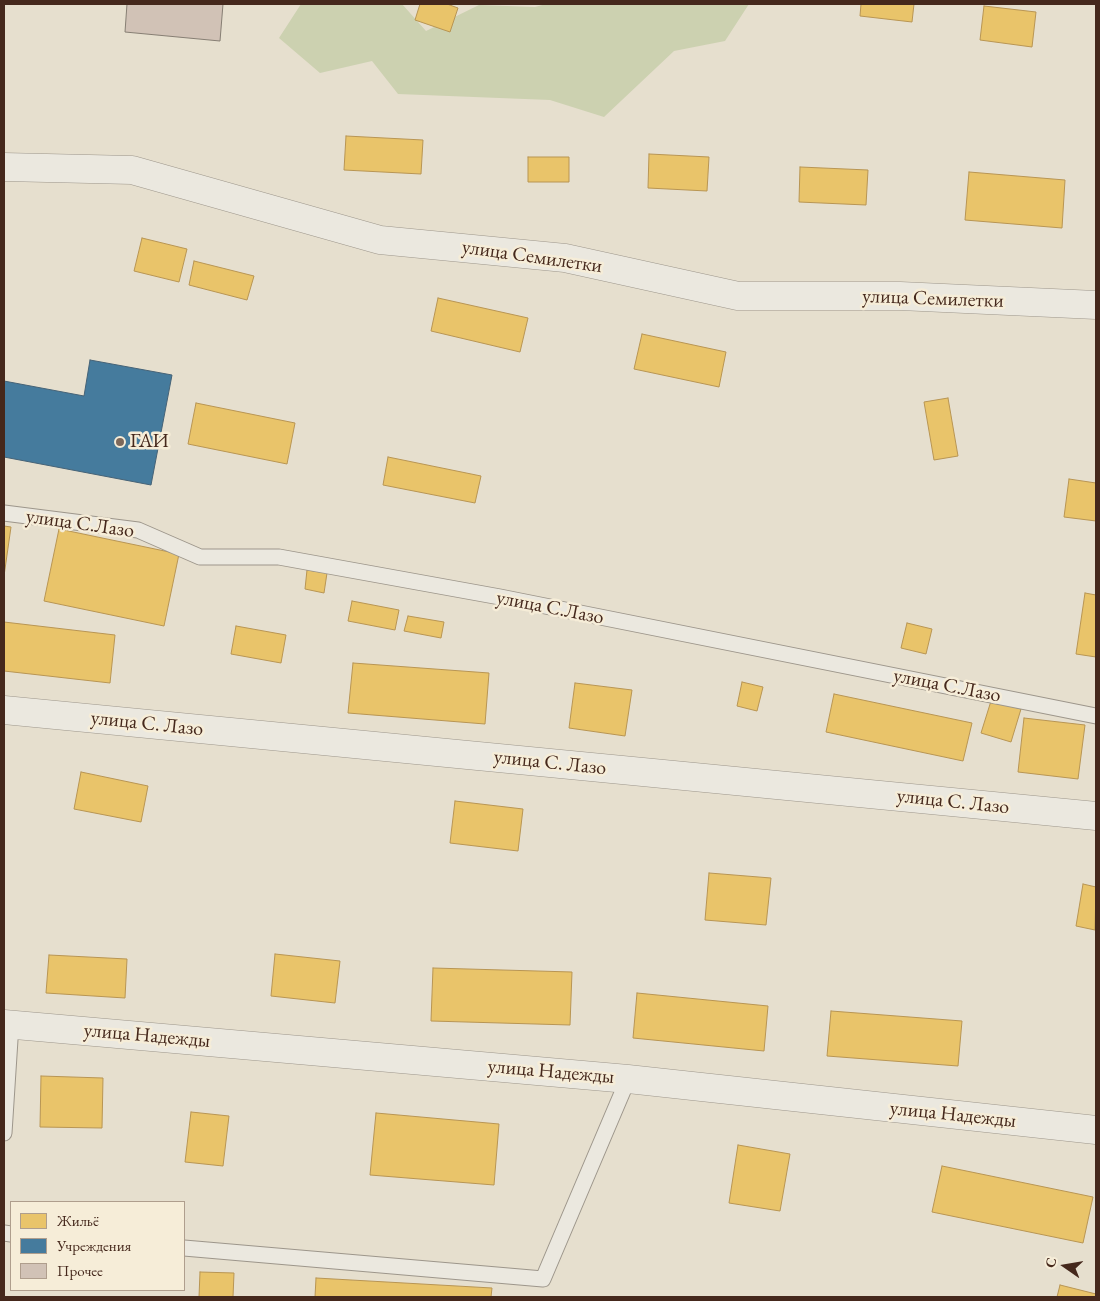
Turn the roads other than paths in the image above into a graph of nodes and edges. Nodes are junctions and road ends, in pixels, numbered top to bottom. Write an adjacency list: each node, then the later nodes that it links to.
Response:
1 (4, 167): 2 (street, улица Семилетки)
2 (1096, 305)
3 (4, 514): 5 (lane, улица С.Лазо)
4 (4, 710): 6 (street, улица С. Лазо)
5 (1096, 716)
6 (1096, 816)
7 (8, 1024): 8 (street, улица Надежды); 10 (lane)
8 (628, 1079): 9 (street, улица Надежды); 11 (lane)
9 (1096, 1130)
10 (4, 1133)
11 (185, 1248)

